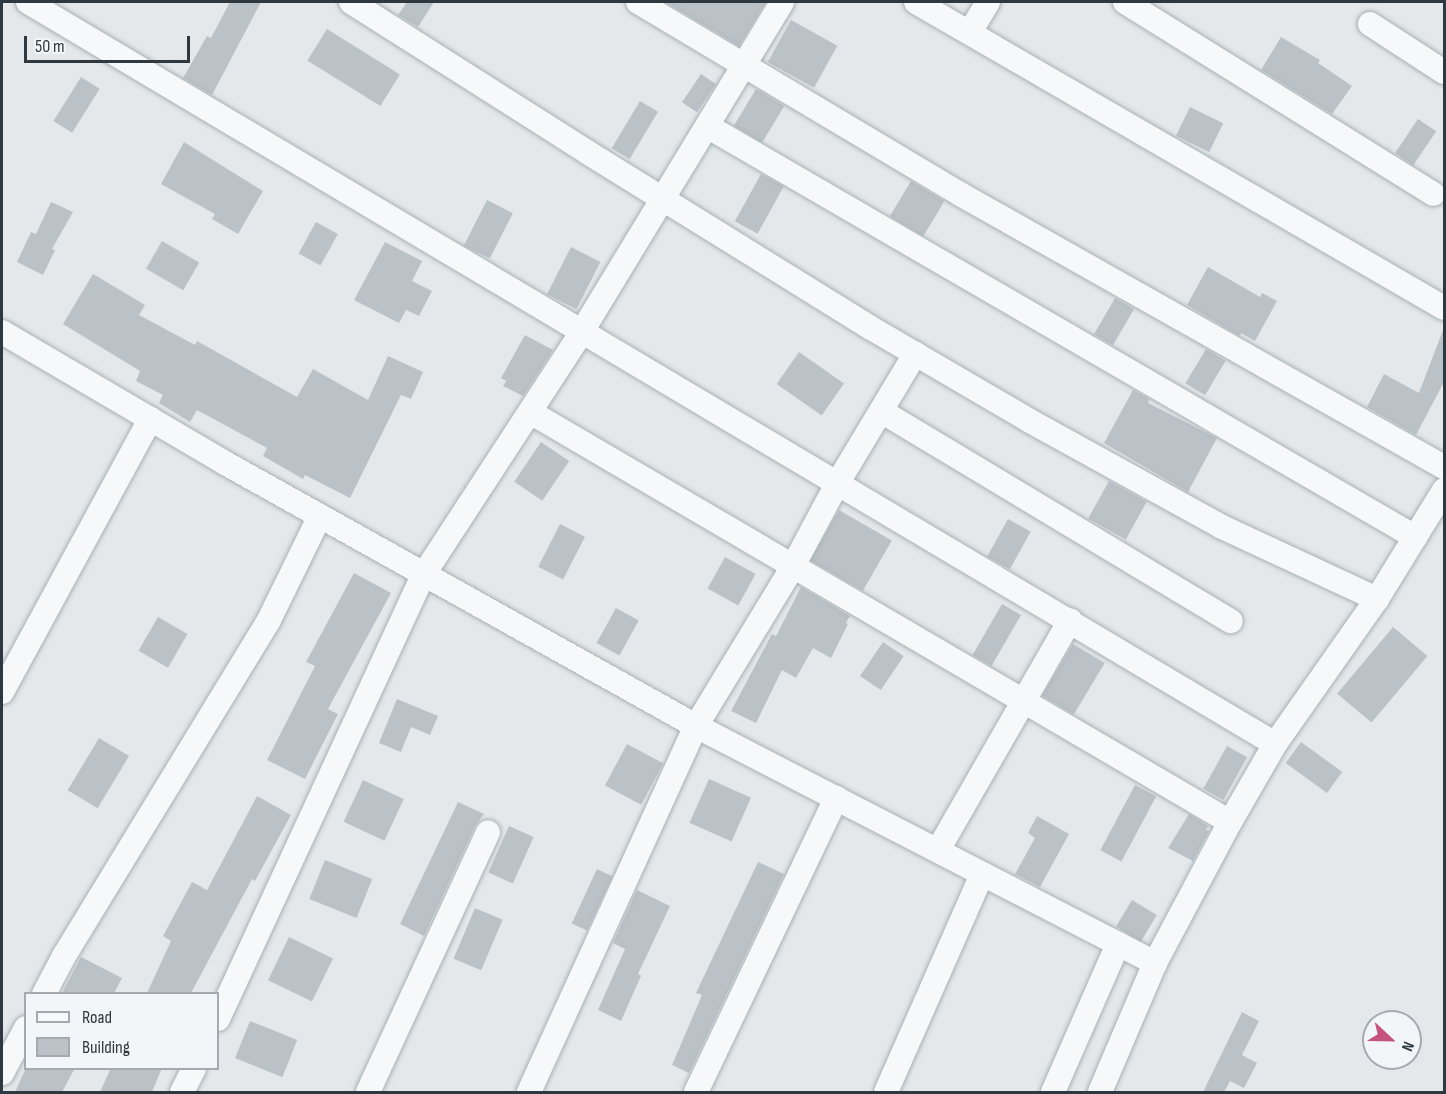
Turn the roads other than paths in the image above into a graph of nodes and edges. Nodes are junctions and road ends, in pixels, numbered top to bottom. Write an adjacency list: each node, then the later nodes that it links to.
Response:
1 (28, 2): 17 (street)
2 (351, 2): 14 (street)
3 (638, 2): 10 (street)
4 (782, 2): 10 (street)
5 (916, 2): 9 (street)
6 (988, 2): 9 (street)
7 (1125, 2): 13 (street)
8 (1370, 24): 11 (street)
9 (970, 32): 15 (street)
10 (745, 66): 12 (street); 22 (street)
11 (1444, 72)
12 (707, 126): 14 (street); 26 (street)
13 (1433, 194)
14 (662, 198): 17 (street); 18 (street)
15 (1444, 308)
16 (2, 332): 21 (street)
17 (581, 333): 20 (street); 23 (street)
18 (915, 354): 19 (street); 29 (street)
19 (881, 411): 23 (street); 31 (street)
20 (530, 412): 27 (street); 28 (street)
21 (150, 419): 25 (street); 32 (street)
22 (1444, 467)
23 (837, 484): 27 (street); 30 (street)
24 (1444, 490): 26 (street)
25 (320, 516): 28 (street); 43 (street)
26 (1415, 537): 29 (street)
27 (792, 568): 33 (street); 34 (street)
28 (424, 574): 34 (street); 44 (street)
29 (1377, 599): 35 (street)
30 (1070, 620): 33 (street); 35 (street)
31 (1231, 621)
32 (2, 693)
33 (1022, 700): 37 (street); 39 (street)
34 (696, 726): 36 (street); 50 (street)
35 (1275, 744): 37 (street)
36 (836, 798): 39 (street); 51 (street)
37 (1230, 822): 42 (street)
38 (488, 832): 49 (street)
39 (938, 850): 40 (street)
40 (982, 874): 41 (street); 52 (street)
41 (1118, 944): 42 (street); 53 (street)
42 (1155, 963): 54 (street)
43 (45, 992)
44 (219, 1017)
45 (24, 1032): 47 (street)
46 (193, 1070): 48 (street)
47 (2, 1072)
48 (183, 1092)
49 (368, 1092)
50 (529, 1092)
51 (696, 1092)
52 (886, 1092)
53 (1053, 1092)
54 (1100, 1092)

